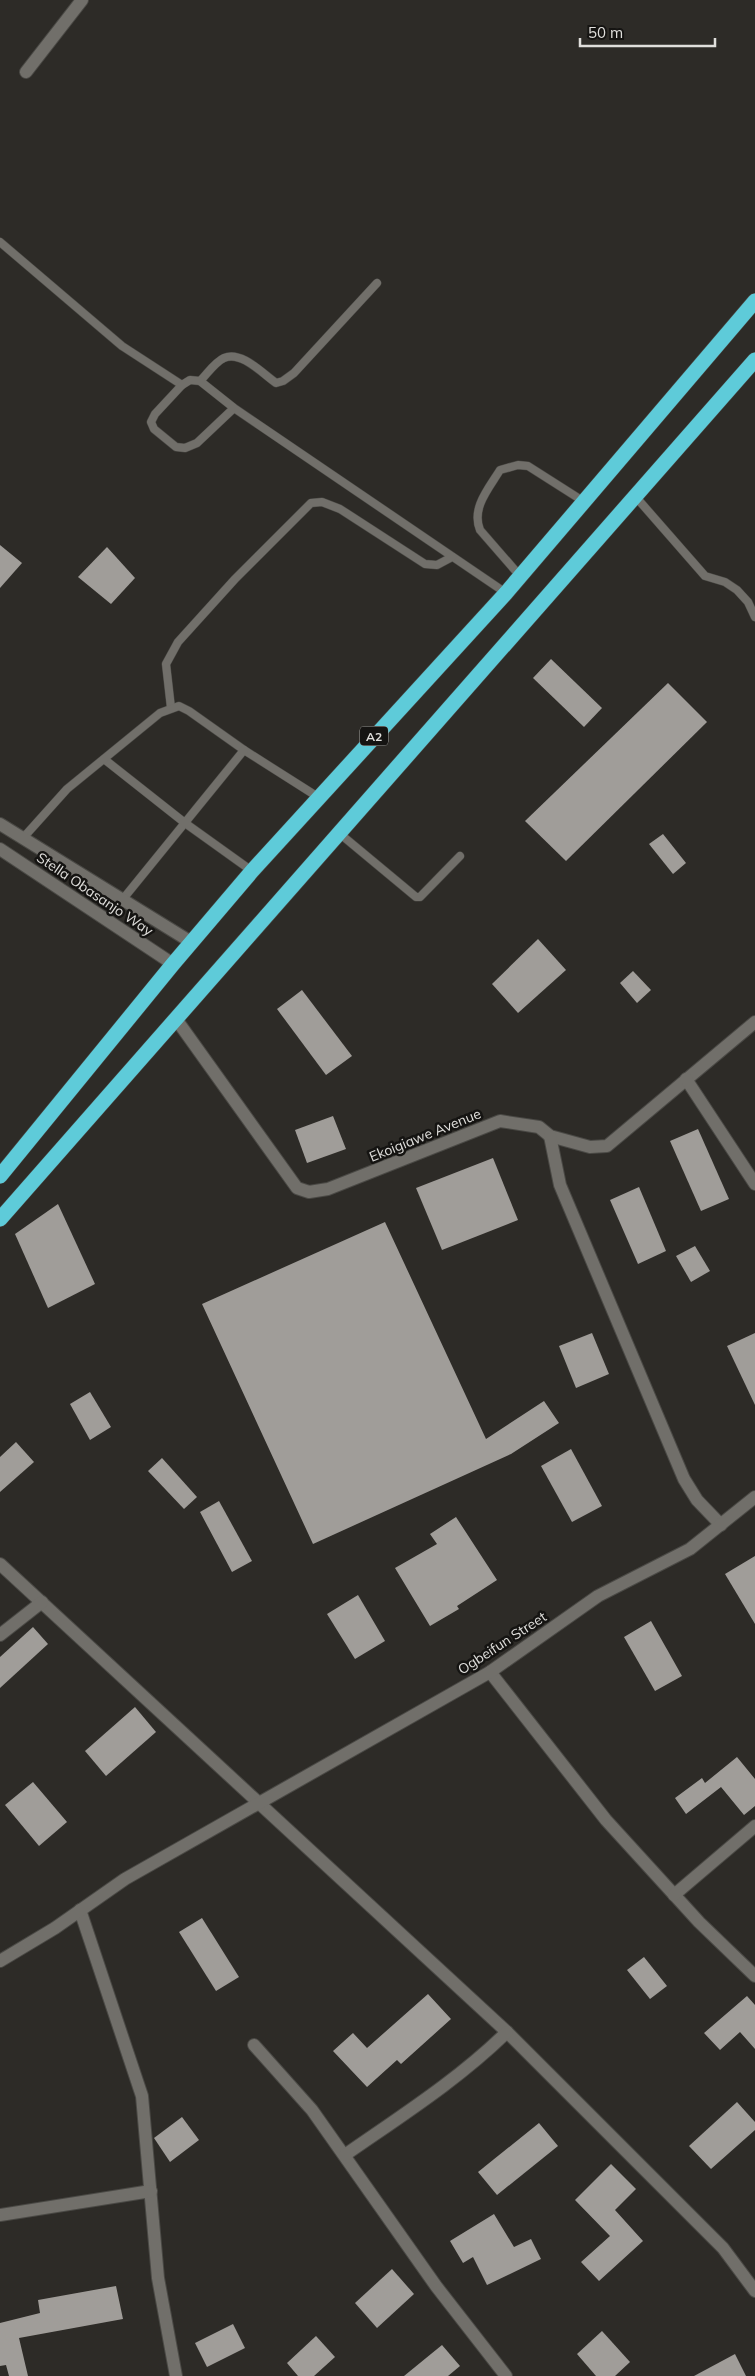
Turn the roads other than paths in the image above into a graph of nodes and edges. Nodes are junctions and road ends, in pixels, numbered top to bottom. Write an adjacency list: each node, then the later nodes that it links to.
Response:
1 (82, 0): 2 (street)
2 (26, 72)
3 (0, 242): 8 (lane)
4 (377, 283): 7 (lane)
5 (755, 301): 11 (highway, A2)
6 (755, 360): 10 (highway)
7 (200, 381): 8 (lane); 9 (lane)
8 (182, 385): 9 (lane)
9 (234, 408): 12 (lane)
10 (635, 496): 15 (lane); 22 (highway)
11 (583, 501): 13 (highway, A2); 13 (lane)
12 (452, 558): 14 (lane); 16 (lane)
13 (520, 576): 14 (highway, A2)
14 (506, 593): 19 (highway, A2)
15 (755, 617)
16 (171, 708): 17 (lane); 18 (lane)
17 (244, 750): 19 (lane); 20 (lane)
18 (104, 759): 20 (lane); 23 (lane)
19 (318, 797): 26 (highway, A2)
20 (184, 823): 26 (lane); 27 (lane)
21 (0, 824): 23 (street)
22 (339, 833): 25 (lane); 30 (highway)
23 (23, 838): 27 (street)
24 (0, 849): 29 (street, Stella Obasanjo Way)
25 (460, 856)
26 (252, 871): 28 (highway, A2)
27 (123, 899): 28 (street)
28 (191, 942): 29 (highway, A2)
29 (172, 964): 34 (highway, A2)
30 (176, 1019): 33 (street, Ekoigiawe Avenue); 37 (highway)
31 (755, 1022): 32 (street, Ekoigiawe Avenue)
32 (686, 1079): 33 (street, Ekoigiawe Avenue); 36 (street)
33 (550, 1136): 39 (street)
34 (5, 1162): 35 (highway, A2)
35 (0, 1176)
36 (755, 1184)
37 (0, 1219)
38 (752, 1505): 39 (street, Ogbeifun Street)
39 (721, 1525): 43 (street, Ogbeifun Street)
40 (0, 1564): 41 (street)
41 (42, 1602): 42 (street); 44 (street)
42 (0, 1635)
43 (490, 1672): 44 (street, Ogbeifun Street); 46 (street)
44 (258, 1803): 47 (street, Ogbeifun Street); 50 (street)
45 (755, 1826): 46 (street)
46 (674, 1895): 49 (street)
47 (80, 1910): 48 (street, Ogbeifun Street); 53 (street)
48 (0, 1961)
49 (755, 1976)
50 (507, 2032): 52 (street); 55 (street)
51 (254, 2045): 52 (street)
52 (345, 2155): 57 (street)
53 (151, 2191): 54 (street); 56 (street)
54 (0, 2215)
55 (755, 2291)
56 (176, 2376)
57 (506, 2376)

